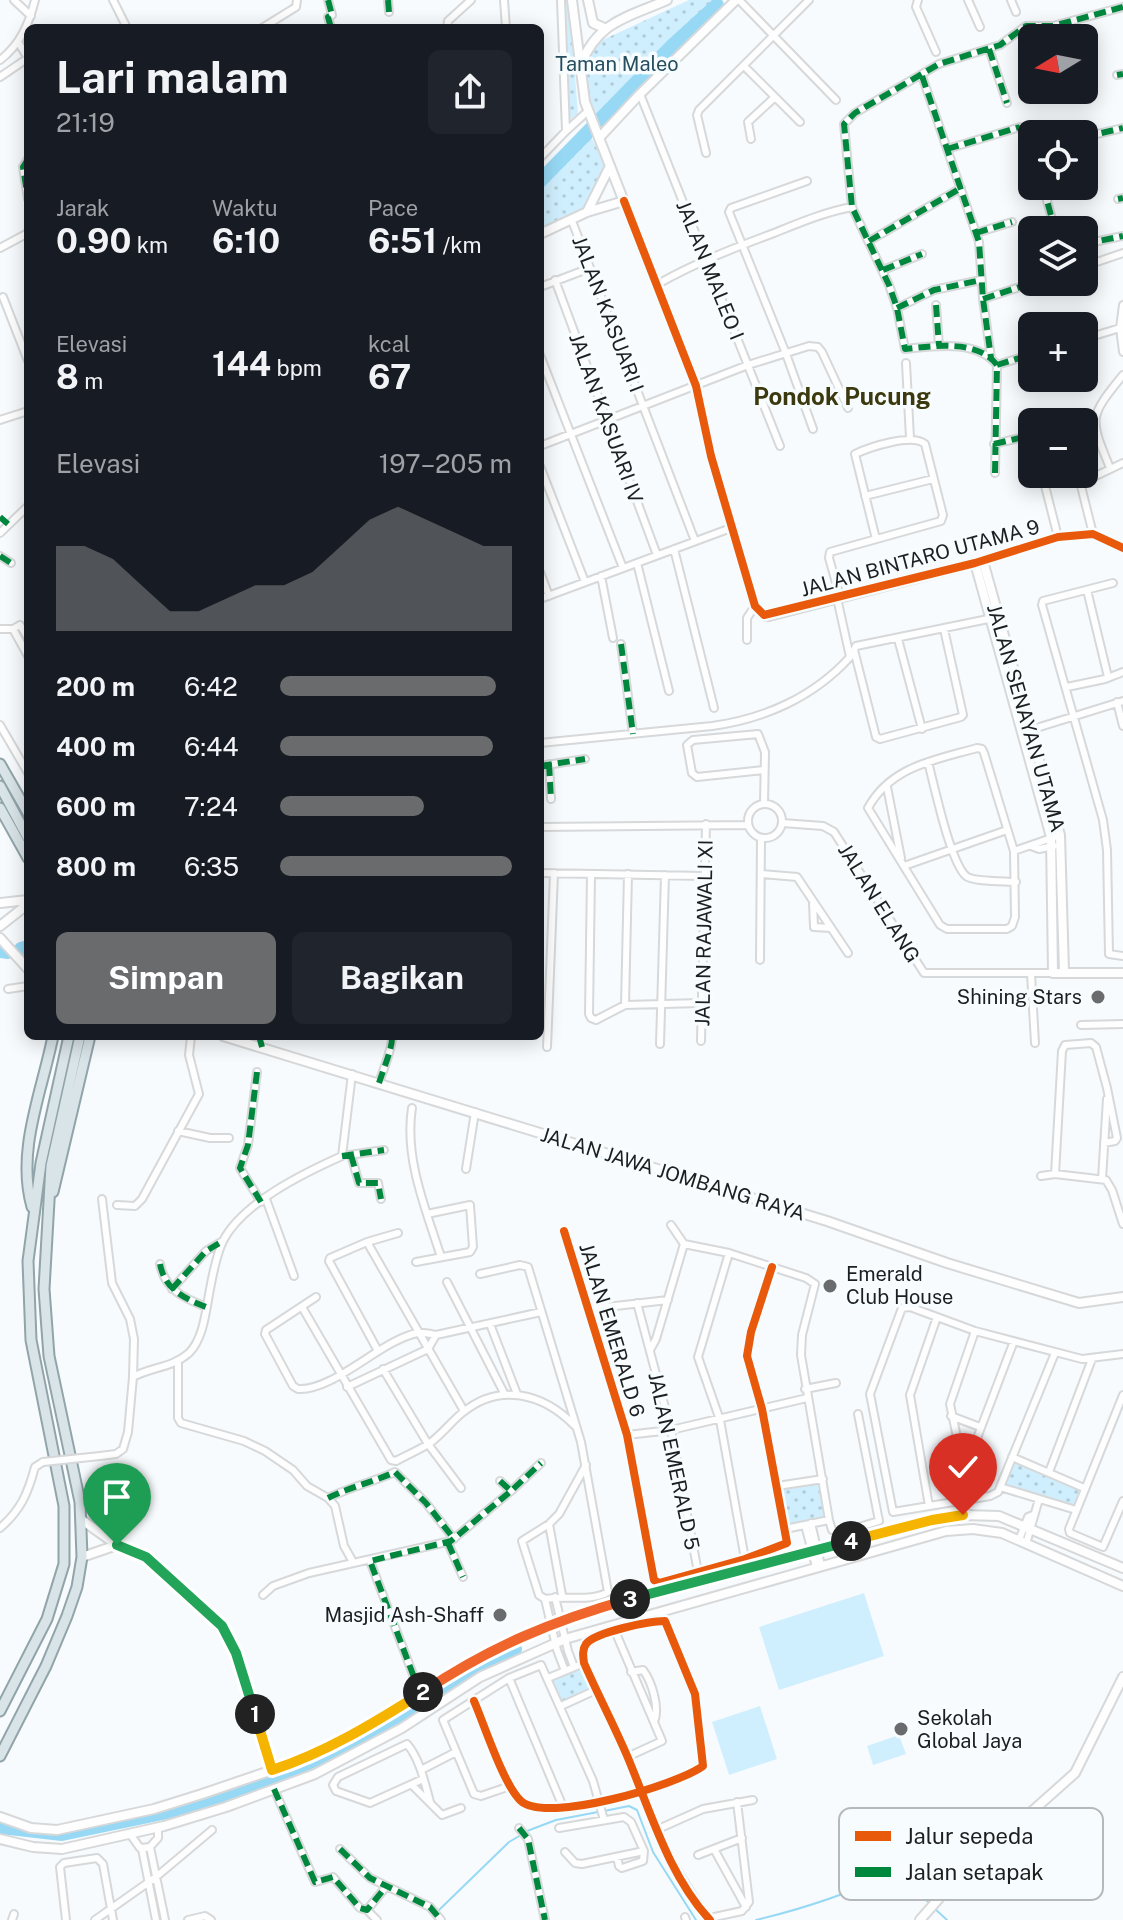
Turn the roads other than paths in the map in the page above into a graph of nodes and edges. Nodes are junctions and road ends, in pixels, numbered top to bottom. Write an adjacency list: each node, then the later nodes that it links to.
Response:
1 (14, 0): 21 (street)
2 (35, 0): 21 (street)
3 (113, 0): 25 (street)
4 (297, 0): 26 (street)
5 (328, 0): 27 (street)
6 (388, 0): 19 (street)
7 (471, 0): 28 (street)
8 (504, 0): 29 (street)
9 (561, 0): 52 (street)
10 (572, 0): 23 (main road)
11 (588, 0): 22 (main road)
12 (667, 0): 31 (main road)
13 (737, 0): 33 (street); 44 (main road)
14 (809, 0): 33 (street)
15 (918, 0): 37 (street)
16 (968, 0): 30 (street)
17 (1011, 0): 20 (street)
18 (1123, 7): 35 (street)
19 (389, 12)
20 (1016, 12)
21 (31, 16): 24 (street)
22 (591, 16): 23 (main road); 31 (main road)
23 (574, 19): 40 (main road)
24 (27, 24)
25 (125, 24)
26 (270, 24)
27 (330, 24)
28 (448, 24)
29 (506, 24)
30 (980, 27)
31 (604, 28): 40 (main road)
32 (24, 30): 34 (street)
33 (774, 36): 41 (street); 46 (street)
34 (18, 42): 36 (street); 38 (street)
35 (989, 49): 42 (street); 47 (street)
36 (24, 52)
37 (936, 52)
38 (0, 60)
39 (24, 61): 43 (street)
40 (579, 66): 48 (main road)
41 (744, 66): 45 (street); 57 (street)
42 (922, 76): 56 (street); 63 (street)
43 (0, 77)
44 (640, 94): 54 (main road); 77 (street, JALAN MALEO I)
45 (775, 97): 49 (street); 55 (street)
46 (836, 100)
47 (1007, 103)
48 (590, 115): 52 (street); 54 (main road)
49 (800, 122)
50 (1018, 128): 56 (street)
51 (1123, 128): 53 (street)
52 (566, 131): 58 (street)
53 (1098, 134)
54 (598, 136): 59 (main road)
55 (751, 139)
56 (947, 149): 61 (street)
57 (706, 153)
58 (544, 154)
59 (610, 166): 62 (main road); 64 (main road)
60 (807, 181): 73 (street)
61 (961, 188): 68 (street); 71 (street)
62 (624, 201): 64 (main road); 83 (main road)
63 (852, 207): 71 (street); 73 (street)
64 (587, 212): 65 (main road)
65 (572, 221): 67 (main road); 79 (street, JALAN KASUARI I)
66 (1012, 222): 68 (street)
67 (544, 232)
68 (976, 233): 82 (street)
69 (24, 235): 74 (street)
70 (1123, 236): 72 (street)
71 (869, 241): 80 (street)
72 (1098, 241)
73 (742, 244): 77 (street); 95 (street)
74 (0, 248)
75 (1123, 253): 78 (street)
76 (922, 254): 80 (street)
77 (706, 259): 83 (street); 101 (street, JALAN MALEO I)
78 (1098, 262)
79 (590, 268): 81 (street); 105 (street, JALAN KASUARI I)
80 (883, 270): 90 (street)
81 (555, 280): 84 (street); 109 (street, JALAN KASUARI IV)
82 (981, 280): 87 (street); 90 (street)
83 (658, 284): 104 (main road)
84 (544, 285)
85 (1018, 288): 87 (street)
86 (3, 297): 94 (street)
87 (983, 299): 97 (street)
88 (936, 305): 93 (street)
89 (1123, 305): 91 (street)
90 (897, 308): 93 (street)
91 (1122, 331): 92 (street); 96 (street)
92 (1098, 336)
93 (939, 346): 97 (street)
94 (24, 351)
95 (785, 351): 101 (street, JALAN KASUARI I); 106 (street); 110 (street)
96 (1123, 352)
97 (991, 358): 102 (street)
98 (1018, 358): 102 (street)
99 (906, 363): 112 (street)
100 (544, 365): 111 (street)
101 (748, 365): 104 (street, JALAN KASUARI I); 116 (street, JALAN MALEO I)
102 (997, 365): 115 (street)
103 (1123, 375): 118 (street)
104 (696, 386): 105 (street, JALAN KASUARI I); 129 (main road)
105 (643, 407): 109 (street, JALAN KASUARI I); 134 (street)
106 (848, 408)
107 (24, 412): 108 (street)
108 (0, 420)
109 (607, 420): 111 (street, JALAN KASUARI I); 137 (street, JALAN KASUARI IV)
110 (813, 429)
111 (571, 434): 114 (street, JALAN KASUARI I); 142 (street)
112 (910, 438): 122 (street); 125 (street)
113 (1018, 438): 115 (street)
114 (544, 444)
115 (994, 444): 119 (street)
116 (780, 446)
117 (1123, 463): 118 (street)
118 (1110, 468): 120 (street)
119 (995, 473)
120 (1098, 474)
121 (544, 476): 144 (street)
122 (933, 479): 125 (street); 133 (street)
123 (1046, 488): 132 (street)
124 (1080, 488): 131 (street)
125 (865, 496): 133 (street)
126 (24, 510): 128 (street)
127 (0, 517): 128 (street)
128 (8, 524): 130 (street)
129 (731, 528): 134 (street); 151 (main road)
130 (0, 533)
131 (1093, 534): 132 (street, JALAN BINTARO UTAMA 9); 135 (street)
132 (1058, 537): 139 (street, JALAN BINTARO UTAMA 9)
133 (876, 539): 150 (street)
134 (695, 541): 136 (street)
135 (1123, 548)
136 (674, 549): 137 (street); 169 (street)
137 (657, 555): 141 (street)
138 (0, 556): 140 (street)
139 (979, 562): 150 (main road, JALAN BINTARO UTAMA 9); 153 (main road, JALAN SENAYAN UTAMA)
140 (11, 563)
141 (637, 563): 142 (street); 167 (street)
142 (623, 568): 143 (street)
143 (601, 576): 144 (street); 159 (street)
144 (585, 582): 148 (street)
145 (544, 583): 148 (street)
146 (1113, 583): 147 (street)
147 (1087, 590): 165 (street); 166 (street)
148 (549, 596): 149 (street)
149 (544, 598)
150 (838, 598): 152 (main road, JALAN BINTARO UTAMA 9); 175 (street)
151 (755, 606): 152 (main road); 154 (street)
152 (764, 615): 154 (street)
153 (993, 616): 157 (street); 173 (main road, JALAN SENAYAN UTAMA); 197 (main road, JALAN SENAYAN UTAMA)
154 (747, 618): 161 (street)
155 (0, 629): 156 (street)
156 (13, 629): 158 (street); 163 (street)
157 (944, 629): 160 (street); 174 (street)
158 (24, 632)
159 (613, 638)
160 (898, 639): 174 (street); 174 (street)
161 (747, 640)
162 (621, 644): 175 (street)
163 (24, 649)
164 (1123, 672): 165 (street)
165 (1108, 677): 166 (street)
166 (1067, 687): 170 (street)
167 (669, 691)
168 (1120, 702): 170 (street); 172 (street)
169 (714, 708)
170 (1074, 715): 173 (street); 218 (street)
171 (0, 725): 182 (street)
172 (1123, 726)
173 (1029, 727): 197 (main road, JALAN SENAYAN UTAMA)
174 (922, 729)
175 (633, 734): 176 (street)
176 (544, 743)
177 (585, 759): 180 (street)
178 (928, 762): 185 (street); 194 (street); 198 (street)
179 (0, 764): 188 (main road)
180 (549, 764): 181 (street); 186 (street)
181 (544, 765)
182 (24, 766)
183 (764, 770): 183 (street); 187 (street)
184 (0, 786): 195 (main road)
185 (887, 787): 201 (street); 201 (street)
186 (551, 799)
187 (764, 804): 190 (street); 192 (street)
188 (24, 806)
189 (0, 808): 199 (main road)
190 (782, 823): 196 (street); 226 (street, JALAN ELANG)
191 (706, 824): 192 (street); 193 (street); 208 (street, JALAN RAJAWALI XI)
192 (748, 825): 196 (street)
193 (544, 827)
194 (1007, 830): 198 (street); 200 (street)
195 (24, 831)
196 (761, 838): 206 (street)
197 (1056, 841): 200 (street); 223 (main road, JALAN SENAYAN UTAMA); 224 (main road, JALAN SENAYAN UTAMA)
198 (952, 849): 201 (street); 209 (street)
199 (24, 851)
200 (1014, 851): 209 (street)
201 (903, 864): 209 (street)
202 (544, 873): 203 (street)
203 (554, 873): 204 (street); 222 (street)
204 (591, 874): 205 (street); 231 (street)
205 (628, 874): 207 (street); 231 (street)
206 (761, 874): 210 (street); 219 (street)
207 (665, 875): 208 (street); 229 (street)
208 (705, 876): 230 (street, JALAN RAJAWALI XI)
209 (1016, 882)
210 (813, 900): 215 (street); 215 (street)
211 (24, 902): 212 (main road)
212 (0, 903)
213 (24, 905): 214 (main road)
214 (0, 926)
215 (831, 928): 217 (street)
216 (0, 938): 220 (main road)
217 (848, 953)
218 (1123, 956)
219 (760, 960)
220 (24, 965)
221 (544, 972): 222 (street)
222 (549, 972): 246 (street)
223 (1064, 972): 224 (main road, JALAN ELANG); 225 (main road, JALAN ELANG)
224 (1053, 973): 226 (street, JALAN ELANG)
225 (1123, 973)
226 (1031, 974): 243 (street)
227 (24, 987): 228 (street)
228 (8, 989)
229 (661, 1003): 230 (street); 231 (street); 244 (street)
230 (701, 1003): 242 (street, JALAN RAJAWALI XI)
231 (625, 1005)
232 (1123, 1024): 233 (street)
233 (1081, 1025)
234 (52, 1040): 271 (main road)
235 (68, 1040): 259 (main road)
236 (79, 1040): 259 (main road)
237 (89, 1040): 269 (main road)
238 (191, 1040): 253 (street)
239 (237, 1040): 245 (main road, JALAN JAWA JOMBANG RAYA)
240 (260, 1040): 245 (street)
241 (392, 1040): 249 (street)
242 (701, 1041)
243 (1035, 1043)
244 (660, 1044)
245 (262, 1047): 248 (main road, JALAN JAWA JOMBANG RAYA)
246 (547, 1047)
247 (257, 1072): 268 (street)
248 (352, 1074): 249 (main road, JALAN JAWA JOMBANG RAYA); 258 (street)
249 (379, 1083): 251 (main road, JALAN JAWA JOMBANG RAYA)
250 (1107, 1088): 255 (street); 255 (street); 261 (street)
251 (414, 1096): 252 (main road, JALAN JAWA JOMBANG RAYA); 272 (street)
252 (475, 1112): 260 (street); 290 (main road, JALAN JAWA JOMBANG RAYA)
253 (178, 1131): 254 (street); 270 (street)
254 (229, 1138)
255 (1104, 1143): 263 (street)
256 (384, 1150): 257 (street)
257 (351, 1155): 258 (street); 267 (street)
258 (342, 1156): 268 (street)
259 (46, 1165): 269 (main road); 271 (main road)
260 (466, 1169)
261 (1055, 1174): 262 (street); 263 (street)
262 (1041, 1176)
263 (1102, 1179): 265 (street)
264 (1123, 1185): 265 (street)
265 (1112, 1190): 273 (street)
266 (102, 1199): 313 (street)
267 (381, 1199)
268 (263, 1200): 277 (street); 286 (street)
269 (49, 1205): 349 (main road)
270 (117, 1205)
271 (33, 1210): 375 (main road)
272 (427, 1214): 281 (street); 281 (street)
273 (1123, 1224)
274 (671, 1225): 279 (street)
275 (564, 1231): 295 (street, JALAN EMERALD 6)
276 (398, 1233): 278 (street)
277 (223, 1241): 288 (street); 293 (street)
278 (367, 1242): 301 (street); 306 (street)
279 (684, 1244): 280 (street); 291 (street, JALAN EMERALD 5)
280 (729, 1253): 284 (street); 325 (street)
281 (441, 1257): 282 (street)
282 (416, 1262)
283 (160, 1264): 288 (street)
284 (772, 1267): 316 (street); 321 (street)
285 (480, 1274): 296 (street)
286 (294, 1276)
287 (447, 1282): 299 (street)
288 (172, 1289): 293 (street)
289 (316, 1297): 294 (street)
290 (1123, 1297)
291 (668, 1300): 292 (street); 305 (street, JALAN EMERALD 5)
292 (637, 1303): 295 (street); 305 (street, JALAN EMERALD 5)
293 (206, 1307): 310 (street)
294 (302, 1307): 312 (street); 312 (street)
295 (589, 1309): 329 (street, JALAN EMERALD 6)
296 (541, 1312): 298 (street); 327 (street)
297 (937, 1317): 300 (street); 347 (street); 347 (street)
298 (490, 1324): 299 (street); 318 (street)
299 (471, 1329): 302 (street); 317 (street)
300 (975, 1331): 303 (street); 324 (street)
301 (419, 1332): 302 (street); 304 (street); 306 (street)
302 (436, 1335): 304 (street)
303 (1014, 1341): 307 (street); 326 (street)
304 (428, 1349): 311 (street); 322 (street)
305 (650, 1350): 328 (street, JALAN EMERALD 5)
306 (378, 1351): 312 (street)
307 (1055, 1353): 309 (street); 331 (street)
308 (1123, 1354): 309 (street)
309 (1092, 1359): 335 (street)
310 (178, 1361): 313 (street); 343 (street)
311 (383, 1369): 315 (street); 330 (street)
312 (339, 1374): 315 (street)
313 (133, 1377): 353 (street, bridge)
314 (836, 1383): 316 (street)
315 (347, 1387): 330 (street)
316 (805, 1389): 320 (street)
317 (504, 1393): 318 (street); 322 (street)
318 (517, 1394): 327 (street)
319 (1123, 1395): 341 (street)
320 (807, 1398): 321 (street); 336 (street)
321 (762, 1409): 325 (street); 338 (street)
322 (464, 1411): 330 (street)
323 (858, 1414): 350 (street)
324 (951, 1416): 326 (street); 332 (street)
325 (720, 1420): 328 (street); 361 (street)
326 (980, 1427): 332 (street)
327 (576, 1428): 334 (street)
328 (671, 1430): 329 (street); 365 (street, JALAN EMERALD 5)
329 (627, 1435): 365 (street, JALAN EMERALD 6)
330 (428, 1444): 340 (street)
331 (1012, 1457): 335 (street); 339 (street)
332 (962, 1462): 344 (street)
333 (541, 1463): 342 (street)
334 (586, 1465): 351 (street); 369 (street)
335 (1049, 1472): 341 (street)
336 (823, 1479): 338 (street); 350 (street)
337 (500, 1481): 342 (street)
338 (777, 1486): 355 (street)
339 (1000, 1487): 344 (street); 345 (street)
340 (461, 1488)
341 (1084, 1488): 348 (street)
342 (511, 1491): 356 (street)
343 (328, 1498): 356 (street); 363 (street)
344 (970, 1499): 347 (street)
345 (1039, 1499): 348 (street); 354 (street)
346 (1123, 1501): 348 (street)
347 (929, 1506)
348 (1076, 1510)
349 (82, 1520): 358 (main road); 360 (main road)
350 (829, 1520): 352 (street)
351 (549, 1524): 369 (street); 370 (street)
352 (808, 1524): 355 (street); 359 (street)
353 (0, 1528)
354 (1028, 1528): 357 (street); 359 (main road); 366 (main road)
355 (785, 1529): 361 (street)
356 (451, 1541): 362 (street); 367 (street)
357 (1023, 1542): 364 (main road); 366 (main road)
358 (117, 1545): 360 (main road); 395 (main road)
359 (814, 1550): 364 (street); 371 (main road)
360 (82, 1557): 377 (main road)
361 (745, 1559): 365 (street)
362 (370, 1561): 363 (street); 387 (street)
363 (353, 1562): 368 (street)
364 (818, 1566): 373 (main road)
365 (698, 1572)
366 (1122, 1575)
367 (463, 1577)
368 (263, 1595)
369 (559, 1596): 370 (street); 371 (street)
370 (545, 1599): 371 (street)
371 (555, 1622): 373 (street); 374 (street); 387 (main road)
372 (615, 1631): 376 (street); 380 (street); 401 (street)
373 (565, 1639): 374 (main road); 378 (street)
374 (555, 1642): 379 (street); 400 (main road)
375 (28, 1658): 377 (main road); 381 (main road)
376 (584, 1663): 378 (street); 386 (street)
377 (46, 1666): 385 (main road)
378 (574, 1667): 379 (street)
379 (565, 1671): 384 (street)
380 (631, 1672): 391 (street); 391 (street)
381 (18, 1676): 385 (main road); 390 (main road)
382 (1123, 1677): 408 (main road)
383 (509, 1678): 384 (street); 388 (street); 406 (street)
384 (548, 1678): 389 (street)
385 (34, 1688): 393 (main road)
386 (596, 1690): 389 (street); 394 (street)
387 (420, 1693): 395 (main road)
388 (474, 1701): 392 (street); 399 (street)
389 (561, 1706): 405 (street)
390 (0, 1711)
391 (654, 1722): 394 (street)
392 (456, 1752): 396 (street); 399 (street)
393 (0, 1756)
394 (627, 1757): 401 (street)
395 (272, 1770): 409 (main road)
396 (421, 1770): 397 (street); 398 (street)
397 (423, 1779): 398 (street); 403 (street)
398 (412, 1785): 403 (street)
399 (510, 1786): 406 (street)
400 (274, 1789): 412 (main road); 433 (street)
401 (642, 1793): 405 (street); 415 (street)
402 (753, 1800): 404 (street)
403 (430, 1802): 407 (street)
404 (737, 1802): 415 (street); 418 (street)
405 (601, 1803): 406 (street); 411 (street)
406 (563, 1807)
407 (461, 1808)
408 (1037, 1808)
409 (157, 1810): 410 (main road); 412 (main road)
410 (0, 1817)
411 (604, 1818): 413 (street); 423 (street)
412 (160, 1825): 417 (main road); 420 (street)
413 (559, 1828)
414 (212, 1830): 427 (street)
415 (656, 1830): 436 (street)
416 (522, 1831): 445 (street)
417 (130, 1834): 419 (main road); 420 (street)
418 (742, 1838): 422 (street); 431 (street)
419 (0, 1839)
420 (146, 1848): 427 (street); 428 (street)
421 (340, 1849): 429 (street)
422 (714, 1849): 425 (street); 431 (street)
423 (644, 1851): 426 (street); 426 (street)
424 (565, 1852): 426 (street)
425 (698, 1855)
426 (617, 1857)
427 (156, 1877): 428 (street); 441 (street)
428 (148, 1882): 432 (street); 440 (street)
429 (385, 1888): 433 (street); 434 (street)
430 (938, 1900): 435 (main road)
431 (746, 1907): 436 (street)
432 (111, 1908): 437 (street); 438 (street); 439 (street)
433 (367, 1910): 444 (street)
434 (441, 1918)
435 (923, 1918)
436 (710, 1919)
437 (66, 1920)
438 (95, 1920)
439 (113, 1920)
440 (156, 1920)
441 (165, 1920)
442 (188, 1920): 443 (street)
443 (211, 1920)
444 (377, 1920)
445 (545, 1920)

